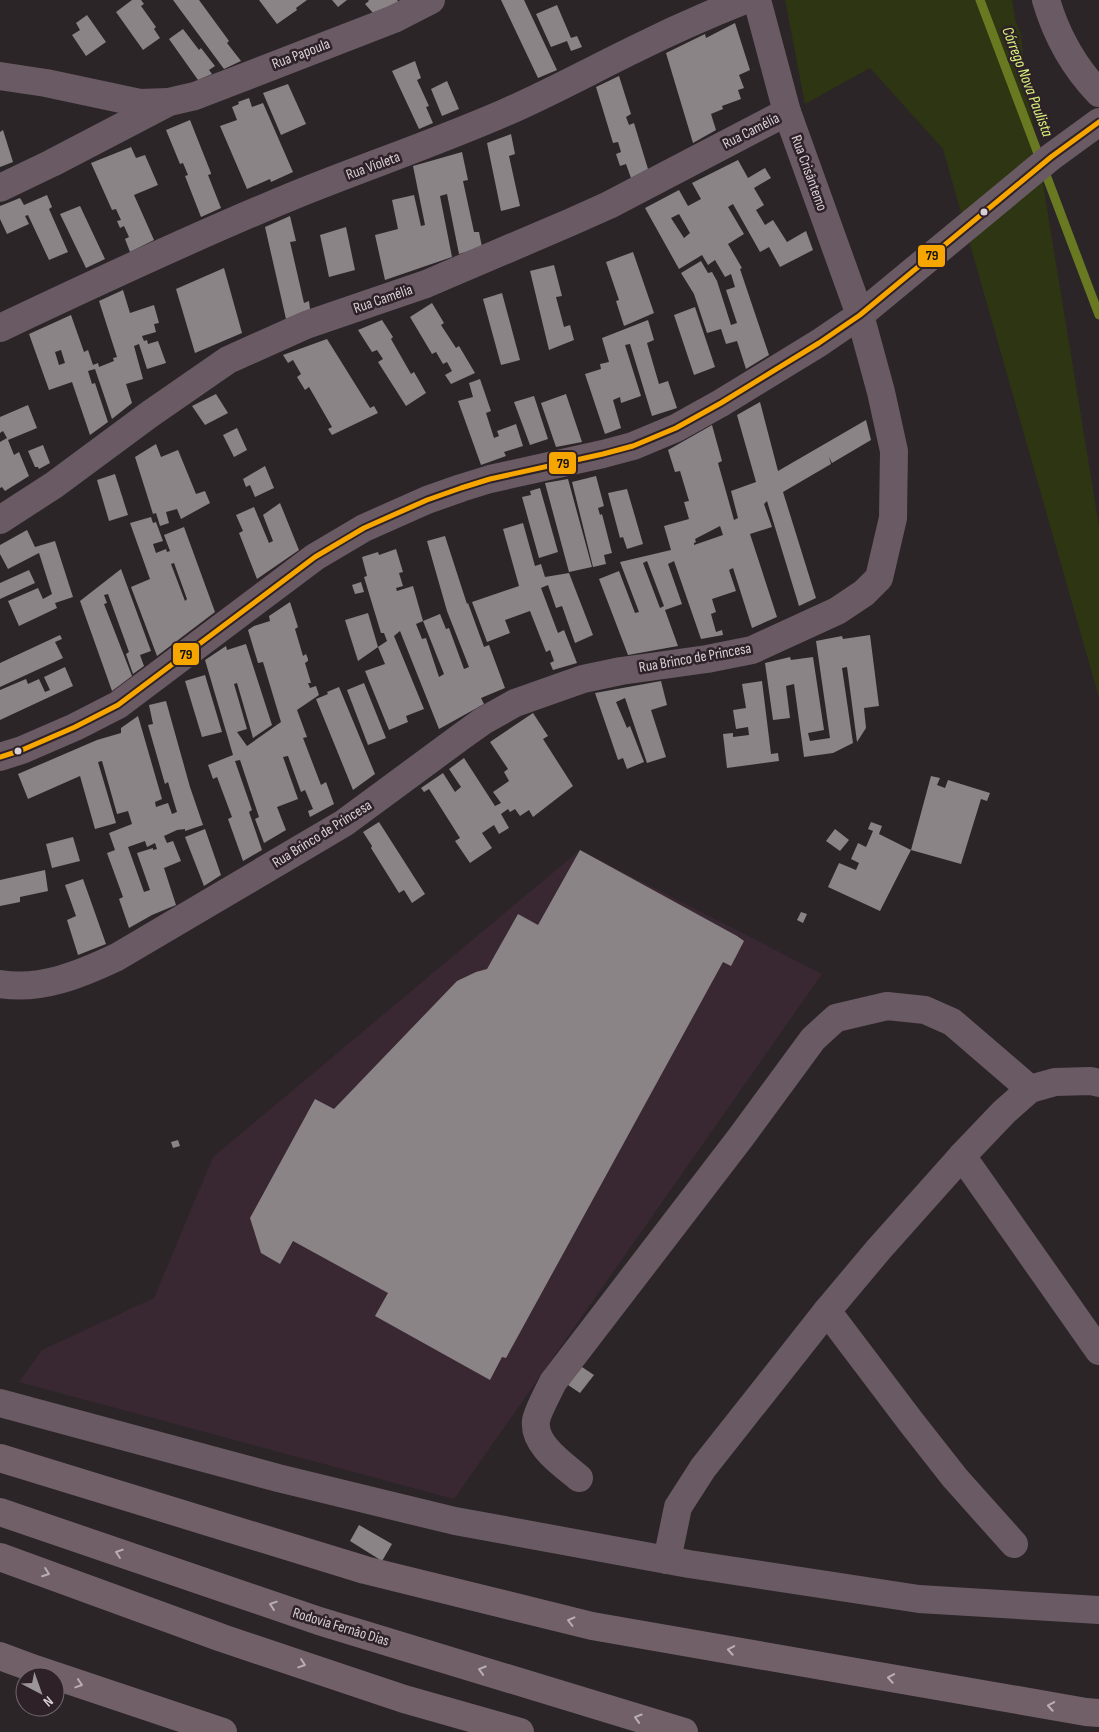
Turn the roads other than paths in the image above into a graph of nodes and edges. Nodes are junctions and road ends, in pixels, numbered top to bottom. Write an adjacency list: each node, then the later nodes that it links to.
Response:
1 (431, 0): 7 (street, Rua Papoula)
2 (745, 0): 12 (street, Rua Violeta)
3 (757, 0): 8 (street, Rua Crisântemo)
4 (1046, 0): 6 (street)
5 (0, 76): 7 (street, Rua Papoula)
6 (1099, 93)
7 (169, 102): 10 (street, Rua Papoula)
8 (787, 112): 11 (street, Rua Crisântemo); 13 (street, Rua Camélia)
9 (1099, 122): 11 (street)
10 (0, 188)
11 (860, 315): 14 (street); 15 (street, Rua Brinco de Princesa)
12 (0, 328)
13 (0, 520)
14 (0, 757)
15 (0, 984)
16 (1099, 1083): 17 (street)
17 (1030, 1089): 18 (street); 23 (street)
18 (962, 1156): 19 (street); 20 (street)
19 (827, 1310): 25 (street); 27 (street)
20 (1099, 1351)
21 (0, 1403): 27 (street)
22 (0, 1458): 30 (highway, one-way to 22)
23 (579, 1478)
24 (0, 1512): 33 (highway, Rodovia Fernão Dias, one-way to 24)
25 (1014, 1544)
26 (0, 1556): 32 (highway, one-way to 32)
27 (667, 1560): 28 (street)
28 (1099, 1610)
29 (0, 1656): 31 (highway, one-way to 31)
30 (1099, 1713)
31 (223, 1732)
32 (520, 1732)
33 (684, 1732)

